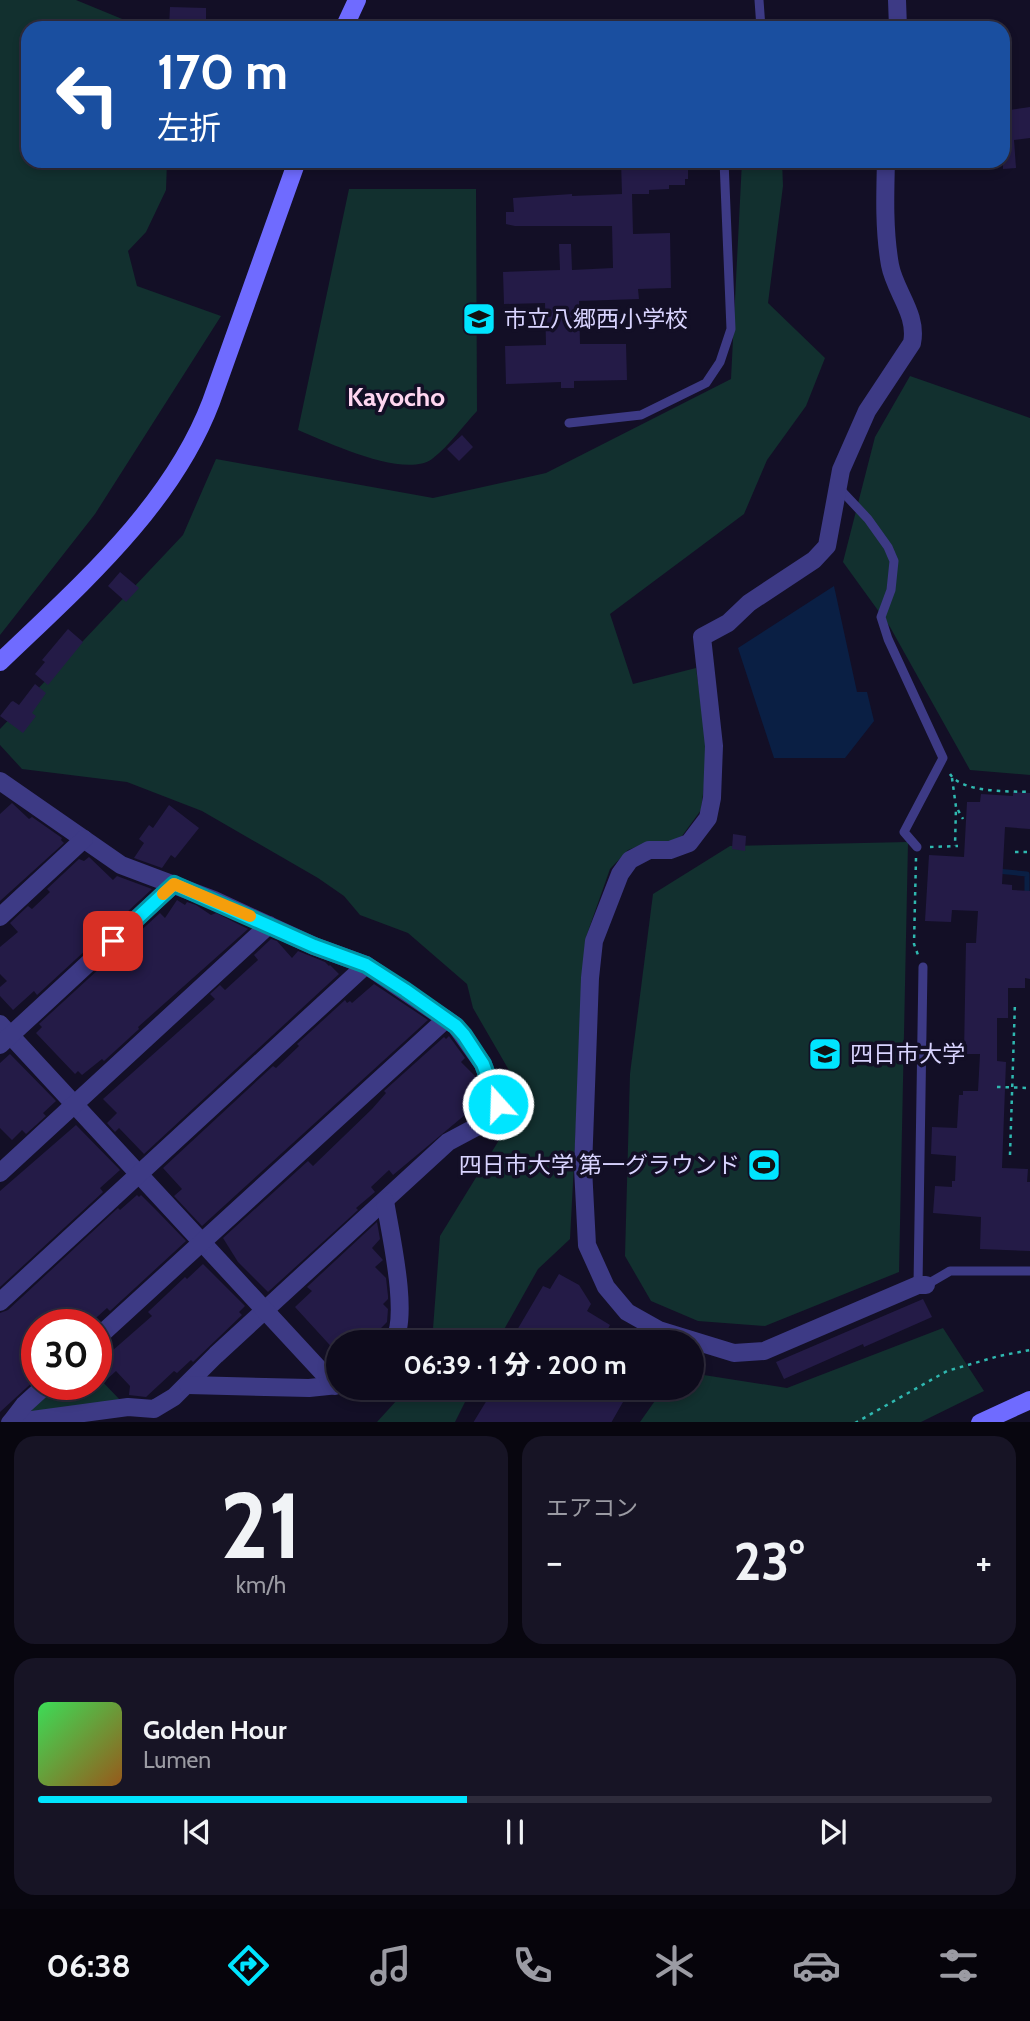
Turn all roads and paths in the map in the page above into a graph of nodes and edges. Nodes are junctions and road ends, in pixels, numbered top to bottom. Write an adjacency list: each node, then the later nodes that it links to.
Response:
1 (357, 0): 4 (street)
2 (759, 0): 5 (lane)
3 (897, 0): 6 (street)
4 (347, 21)
5 (760, 21)
6 (898, 21)
7 (294, 168): 12 (street)
8 (724, 168): 10 (lane)
9 (886, 168): 11 (street)
10 (569, 423)
11 (837, 486): 13 (lane); 41 (street)
12 (0, 662)
13 (943, 758): 14 (path); 20 (lane)
14 (952, 778): 16 (path); 17 (path)
15 (2, 786): 19 (street)
16 (1030, 792)
17 (956, 807): 18 (path); 20 (path)
18 (963, 820)
19 (84, 839): 23 (street); 24 (street)
20 (917, 847): 27 (path)
21 (1015, 852): 22 (path)
22 (1030, 852)
23 (174, 884): 25 (street); 30 (street)
24 (0, 917)
25 (269, 925): 26 (street); 34 (street)
26 (366, 965): 29 (street); 37 (street)
27 (923, 967): 41 (lane)
28 (1016, 1002): 32 (path)
29 (446, 1019): 38 (street); 39 (street)
30 (3, 1035): 34 (street)
31 (998, 1087): 32 (path)
32 (1012, 1087): 33 (path); 35 (path)
33 (1030, 1088)
34 (74, 1106): 36 (street); 37 (street)
35 (1010, 1155)
36 (0, 1173)
37 (139, 1175): 39 (street); 42 (street)
38 (385, 1201): 43 (street); 45 (street)
39 (201, 1243): 43 (street); 44 (street)
40 (1030, 1271): 41 (lane)
41 (922, 1285)
42 (0, 1302)
43 (264, 1311): 47 (street); 48 (street)
44 (112, 1324)
45 (398, 1330)
46 (1030, 1350): 53 (path)
47 (326, 1376)
48 (188, 1385): 49 (street); 52 (street)
49 (326, 1387)
50 (29, 1400): 52 (street)
51 (1030, 1400): 54 (street)
52 (10, 1422)
53 (857, 1422)
54 (982, 1422)

